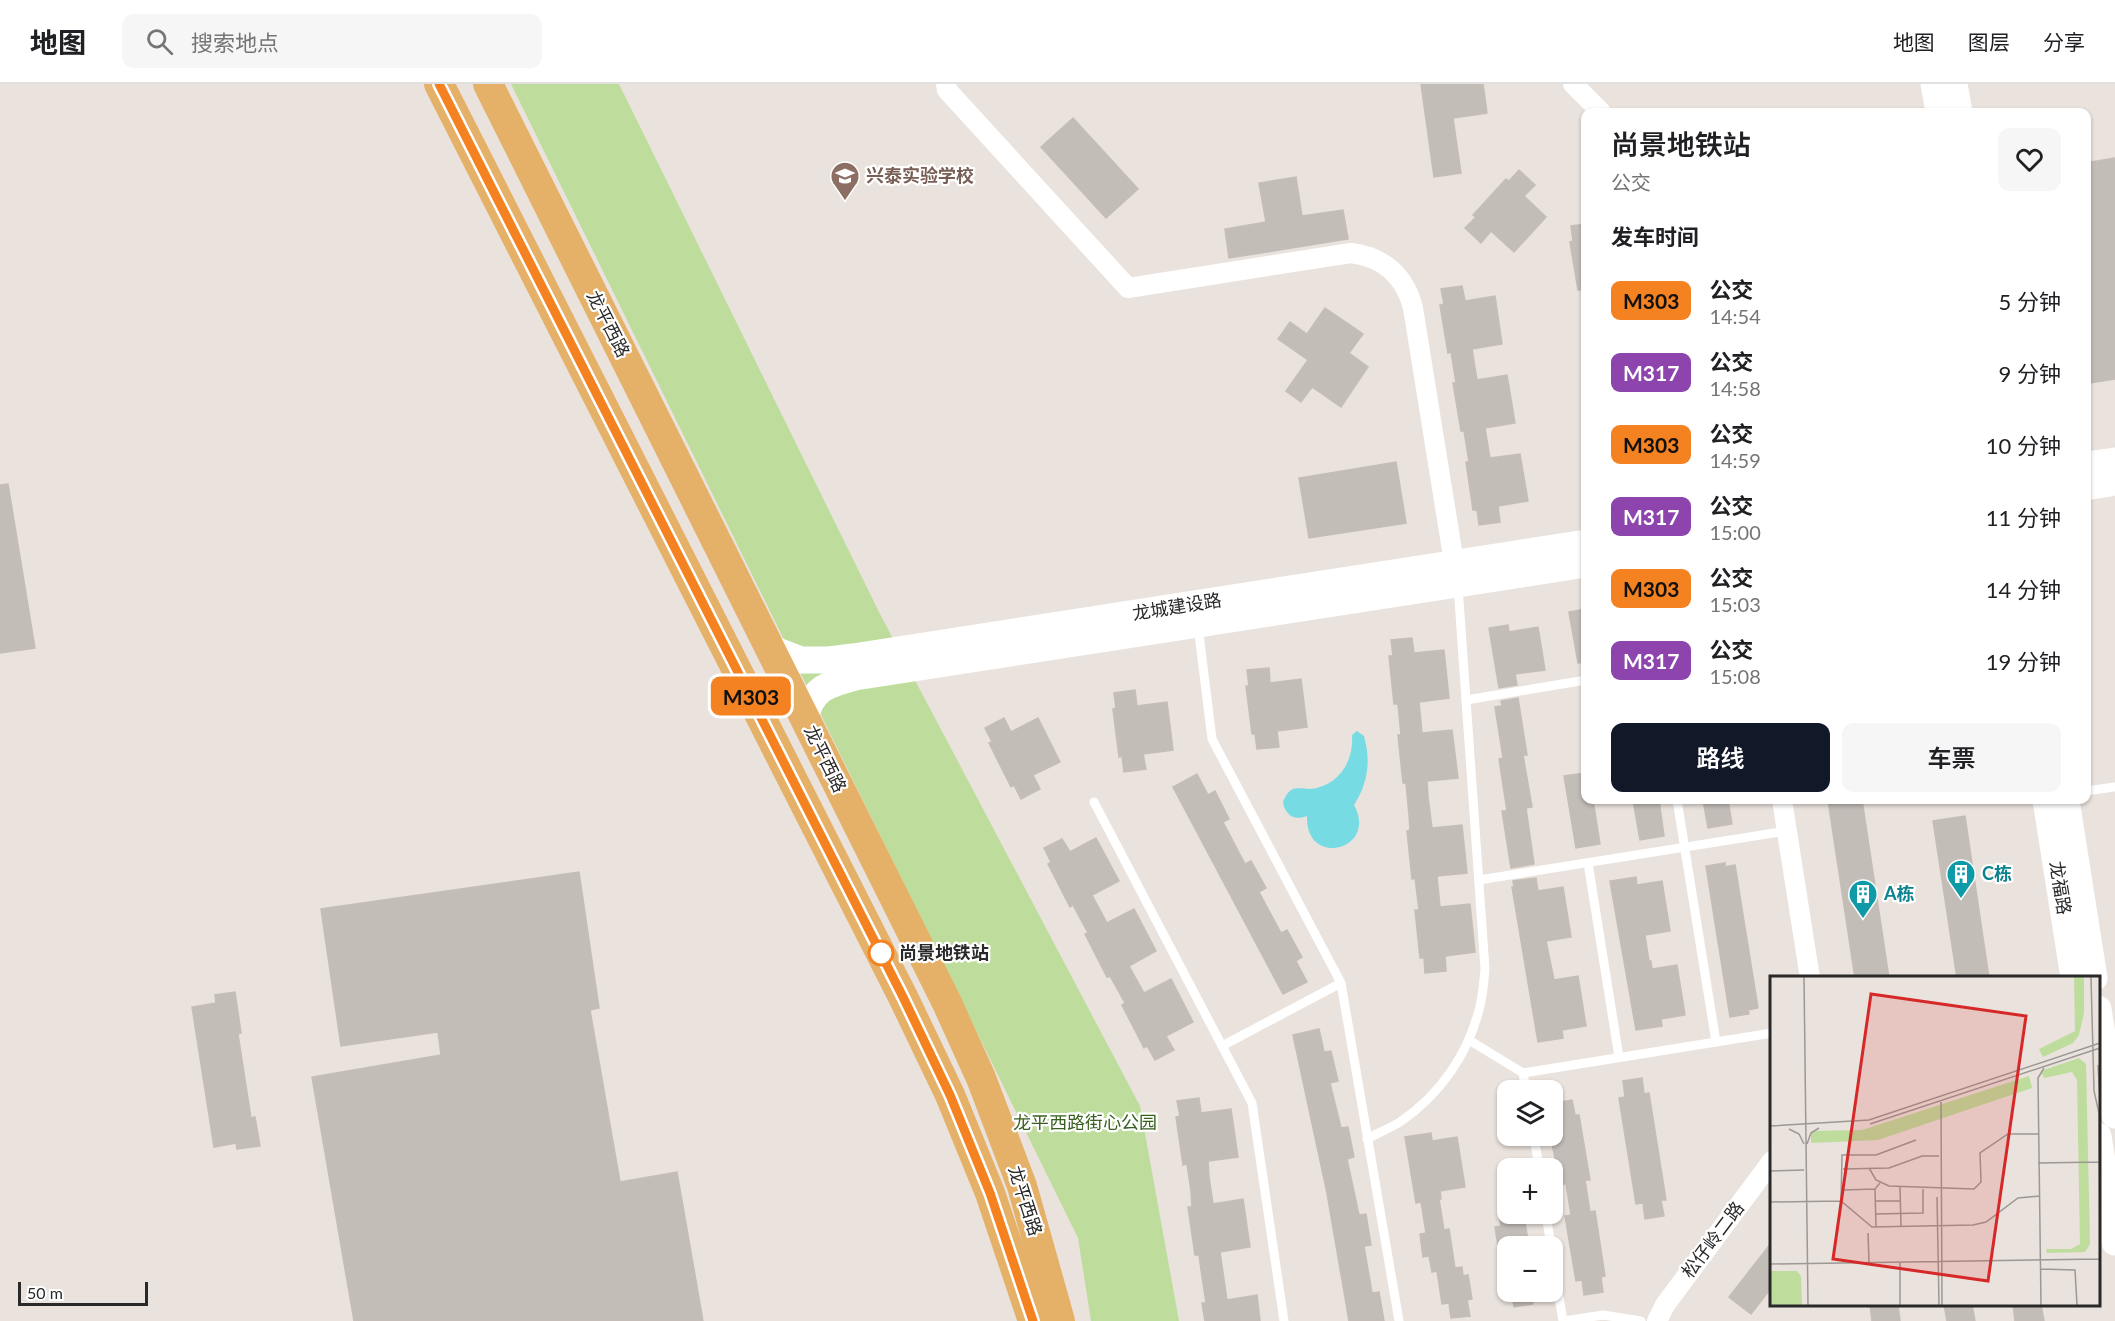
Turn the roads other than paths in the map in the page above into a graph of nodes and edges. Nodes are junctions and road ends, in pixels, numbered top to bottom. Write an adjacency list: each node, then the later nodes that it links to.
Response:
1 (439, 84): 51 (main road, 龙平西路)
2 (488, 84): 18 (main road, 龙平西路)
3 (946, 84): 16 (street)
4 (1573, 84): 7 (street)
5 (1934, 84): 8 (street)
6 (1954, 84): 9 (street)
7 (1597, 108)
8 (1938, 108)
9 (1958, 108)
10 (2115, 461): 11 (street)
11 (2091, 464)
12 (2115, 482): 13 (street)
13 (2091, 486)
14 (1581, 544): 16 (street, 龙城建设路)
15 (1581, 564): 16 (street, 龙城建设路)
16 (1456, 574): 17 (street, 龙城建设路); 20 (lane)
17 (1197, 614): 18 (street, 龙城建设路); 21 (street, 龙城建设路); 36 (lane)
18 (770, 648): 21 (main road, 龙平西路)
19 (1581, 681): 20 (lane)
20 (1466, 700): 32 (lane)
21 (805, 718): 52 (main road, 龙平西路)
22 (2115, 787): 23 (lane)
23 (2091, 789)
24 (1094, 802): 41 (lane)
25 (1678, 804): 30 (lane)
26 (1783, 804): 29 (street)
27 (2047, 804): 34 (street, 龙福路)
28 (2067, 804): 35 (street, 龙福路)
29 (1786, 831): 30 (lane); 33 (street)
30 (1685, 847): 31 (lane); 40 (lane)
31 (1588, 863): 32 (lane); 42 (lane)
32 (1479, 880): 39 (lane)
33 (1809, 976)
34 (2074, 976)
35 (2094, 976)
36 (1341, 983): 41 (lane); 46 (lane)
37 (1770, 1033): 40 (lane)
38 (2101, 1039): 45 (street)
39 (1469, 1040): 43 (lane); 46 (lane)
40 (1716, 1042): 42 (lane)
41 (1222, 1046): 53 (lane)
42 (1619, 1057): 43 (lane)
43 (1523, 1073): 44 (lane)
44 (1524, 1080)
45 (2115, 1115)
46 (1368, 1139): 54 (lane)
47 (2100, 1148): 49 (street)
48 (1770, 1164): 57 (street, 松仔岭二路)
49 (2115, 1242)
50 (1560, 1302): 55 (lane)
51 (1033, 1321)
52 (1060, 1321)
53 (1284, 1321)
54 (1399, 1321)
55 (1563, 1321): 56 (lane)
56 (1641, 1321)
57 (1657, 1321)

